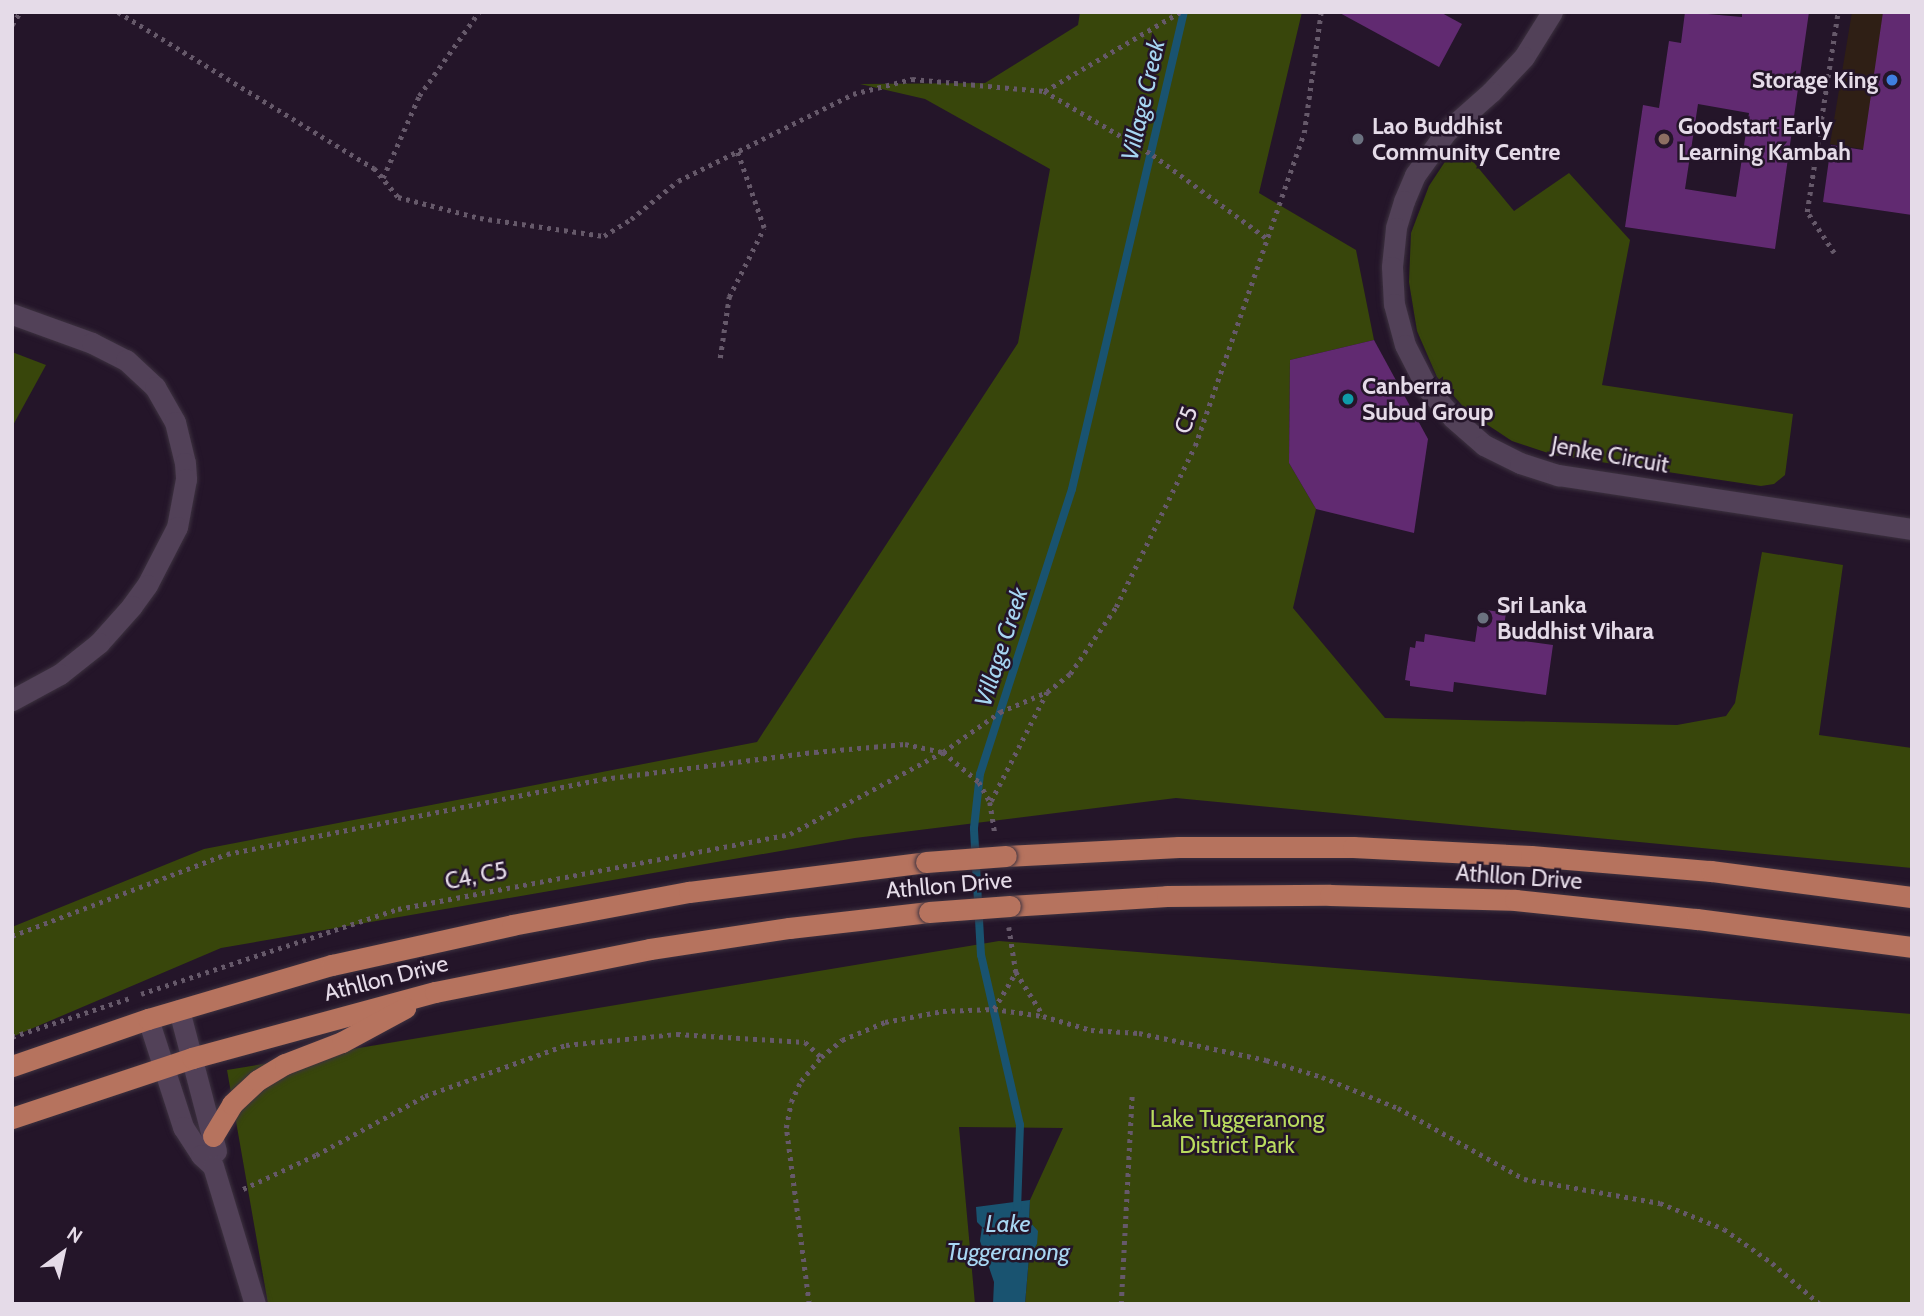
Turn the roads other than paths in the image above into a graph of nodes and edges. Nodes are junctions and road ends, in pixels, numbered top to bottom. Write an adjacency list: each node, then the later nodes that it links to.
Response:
1 (1552, 12): 3 (street, Jenke Circuit)
2 (12, 314): 4 (street)
3 (1912, 529)
4 (12, 700)
5 (1912, 897): 8 (main road, Athllon Drive, bridge)
6 (1912, 947): 7 (main road, Athllon Drive, bridge)
7 (435, 992): 10 (main road, Athllon Drive); 14 (main road)
8 (179, 1010): 9 (main road, Athllon Drive); 10 (street)
9 (148, 1019): 11 (main road, Athllon Drive); 12 (street)
10 (192, 1058): 12 (main road, Athllon Drive); 14 (street)
11 (12, 1066)
12 (164, 1066): 13 (main road, Athllon Drive); 15 (street)
13 (12, 1118)
14 (213, 1136): 15 (street)
15 (213, 1166): 16 (street)
16 (255, 1304)

